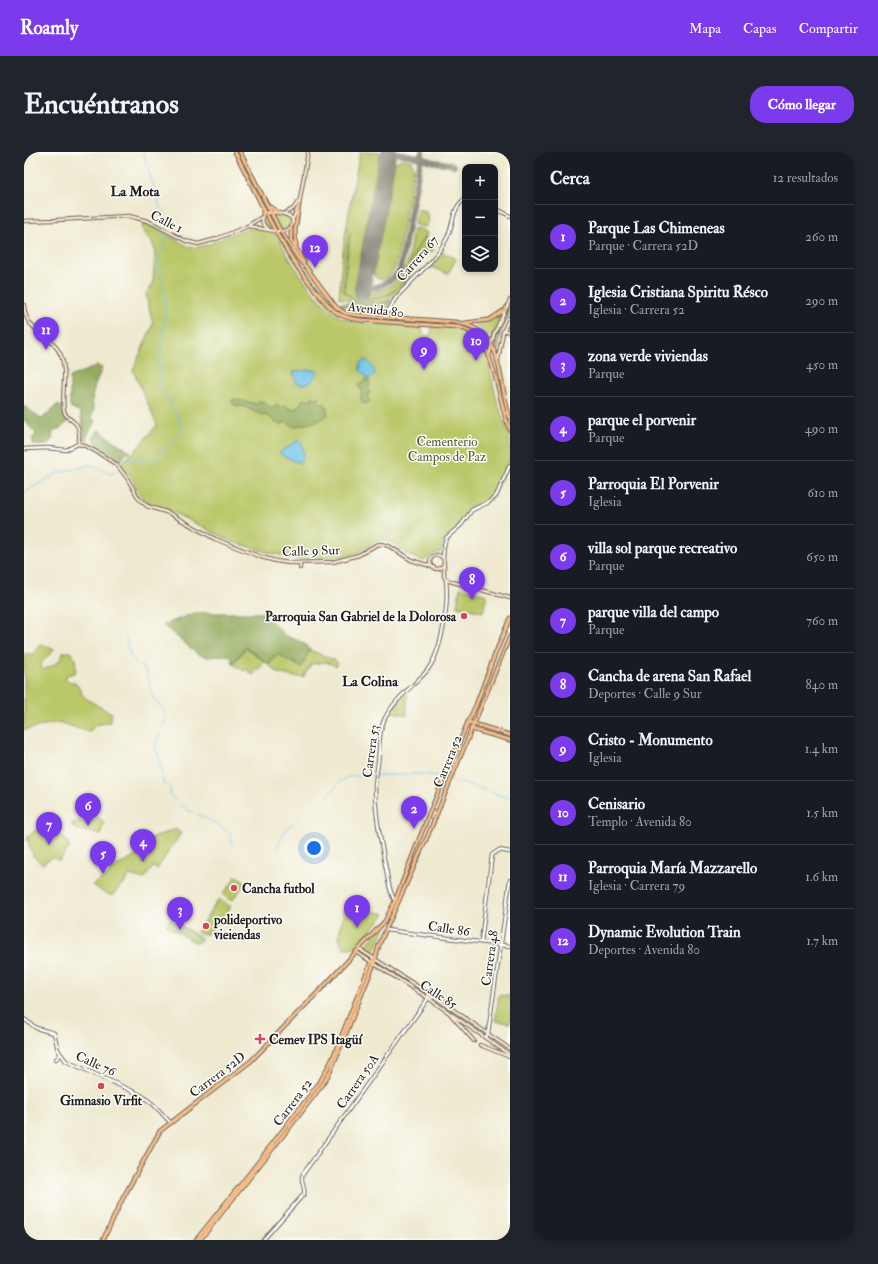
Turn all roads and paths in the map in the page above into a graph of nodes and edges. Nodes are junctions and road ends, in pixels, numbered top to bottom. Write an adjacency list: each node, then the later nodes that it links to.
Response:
1 (231, 152): 2 (main road)
2 (236, 152): 6 (main road, Avenida 80)
3 (240, 152): 11 (main road, Avenida 80)
4 (308, 152): 7 (main road)
5 (246, 182): 6 (main road)
6 (251, 183): 10 (main road, Avenida 80)
7 (299, 199): 9 (main road); 16 (main road)
8 (464, 200): 30 (street, Carrera 67)
9 (299, 205): 20 (main road); 26 (main road)
10 (263, 206): 15 (main road, Avenida 80); 17 (main road)
11 (268, 206): 13 (main road, Avenida 80); 14 (main road)
12 (498, 210): 18 (street)
13 (271, 212): 14 (main road); 15 (main road); 25 (main road, Avenida 80)
14 (278, 212): 16 (main road)
15 (267, 213): 17 (main road, Calle 1); 24 (main road, Avenida 80)
16 (285, 213): 20 (main road)
17 (263, 216): 21 (main road, Calle 1); 23 (main road)
18 (510, 216)
19 (24, 222): 21 (main road, Calle 1)
20 (292, 222): 22 (main road)
21 (246, 226): 23 (main road, Calle 1)
22 (291, 227): 25 (main road); 26 (main road)
23 (268, 229): 24 (main road, Calle 1)
24 (276, 231): 25 (main road, Calle 1); 39 (main road, Avenida 80)
25 (281, 232): 27 (main road, Avenida 80)
26 (296, 248): 27 (main road)
27 (306, 267): 33 (main road, Avenida 80)
28 (510, 300): 31 (main road)
29 (24, 305): 44 (main road)
30 (391, 307): 33 (street, Carrera 67); 34 (street)
31 (506, 309): 35 (main road); 38 (main road)
32 (510, 316): 36 (main road)
33 (381, 318): 34 (main road, Avenida 80)
34 (394, 318): 35 (main road, Avenida 80)
35 (462, 323): 38 (main road, Avenida 80)
36 (504, 330): 37 (main road); 41 (main road)
37 (510, 333)
38 (491, 341): 39 (main road); 40 (main road); 41 (main road)
39 (485, 346): 40 (main road, Avenida 80)
40 (489, 357): 43 (main road, Avenida 80)
41 (498, 360): 42 (main road)
42 (510, 418)
43 (510, 430)
44 (78, 444): 45 (street); 49 (main road, Calle 9 Sur)
45 (24, 449)
46 (510, 465): 47 (street)
47 (441, 557): 48 (main road); 51 (main road)
48 (431, 560): 50 (main road); 53 (main road)
49 (300, 563): 50 (main road, Calle 9 Sur); 52 (main road)
50 (425, 565): 53 (main road, Calle 9 Sur)
51 (444, 565): 54 (main road); 55 (main road, Carrera 53)
52 (300, 568)
53 (433, 568): 54 (main road)
54 (438, 569): 55 (main road)
55 (444, 574): 56 (main road, Carrera 53)
56 (446, 580): 57 (main road); 67 (street, Carrera 53)
57 (510, 598)
58 (510, 618): 60 (main road, Carrera 52)
59 (510, 636): 61 (main road, Carrera 52)
60 (468, 722): 61 (main road); 67 (main road, Carrera 52)
61 (473, 724): 62 (main road, Carrera 52); 63 (main road)
62 (471, 729): 64 (main road); 68 (main road, Carrera 52)
63 (510, 735)
64 (510, 740)
65 (510, 852): 69 (street)
66 (510, 880): 70 (street, Carrera 48)
67 (395, 901): 72 (main road, Carrera 52D)
68 (386, 930): 69 (street, Calle 86); 74 (main road, Carrera 52)
69 (481, 942): 70 (street, Calle 86)
70 (501, 945): 71 (street, Calle 86); 83 (street, Carrera 48)
71 (510, 946)
72 (359, 949): 73 (main road, Carrera 52D); 74 (main road, Calle 85)
73 (356, 952): 75 (main road, Calle 85); 91 (main road, Carrera 52D)
74 (374, 959): 75 (main road, Carrera 52); 76 (main road, Calle 85)
75 (372, 963): 78 (main road, Calle 85); 94 (main road, Carrera 52); 95 (main road, Carrera 52)
76 (429, 994): 77 (main road, Calle 85); 78 (street, Carrera 50A)
77 (434, 997): 78 (main road); 79 (main road); 83 (main road, Calle 85)
78 (428, 998): 80 (main road, Calle 85); 96 (street, Carrera 50A)
79 (452, 1001)
80 (448, 1011): 82 (main road, Calle 85); 85 (main road)
81 (24, 1019): 88 (street, Calle 76)
82 (480, 1033): 83 (main road); 84 (main road, Calle 85)
83 (488, 1034): 84 (street, Carrera 48); 87 (main road, Calle 85)
84 (486, 1037): 89 (main road, Calle 85)
85 (474, 1041)
86 (480, 1045): 89 (main road)
87 (510, 1049)
88 (60, 1054): 90 (street); 91 (street, Calle 76)
89 (510, 1056)
90 (56, 1059)
91 (170, 1122): 93 (main road, Carrera 52D)
92 (510, 1236): 97 (highway)
93 (103, 1240)
94 (196, 1240)
95 (200, 1240)
96 (263, 1240)
97 (506, 1240)

